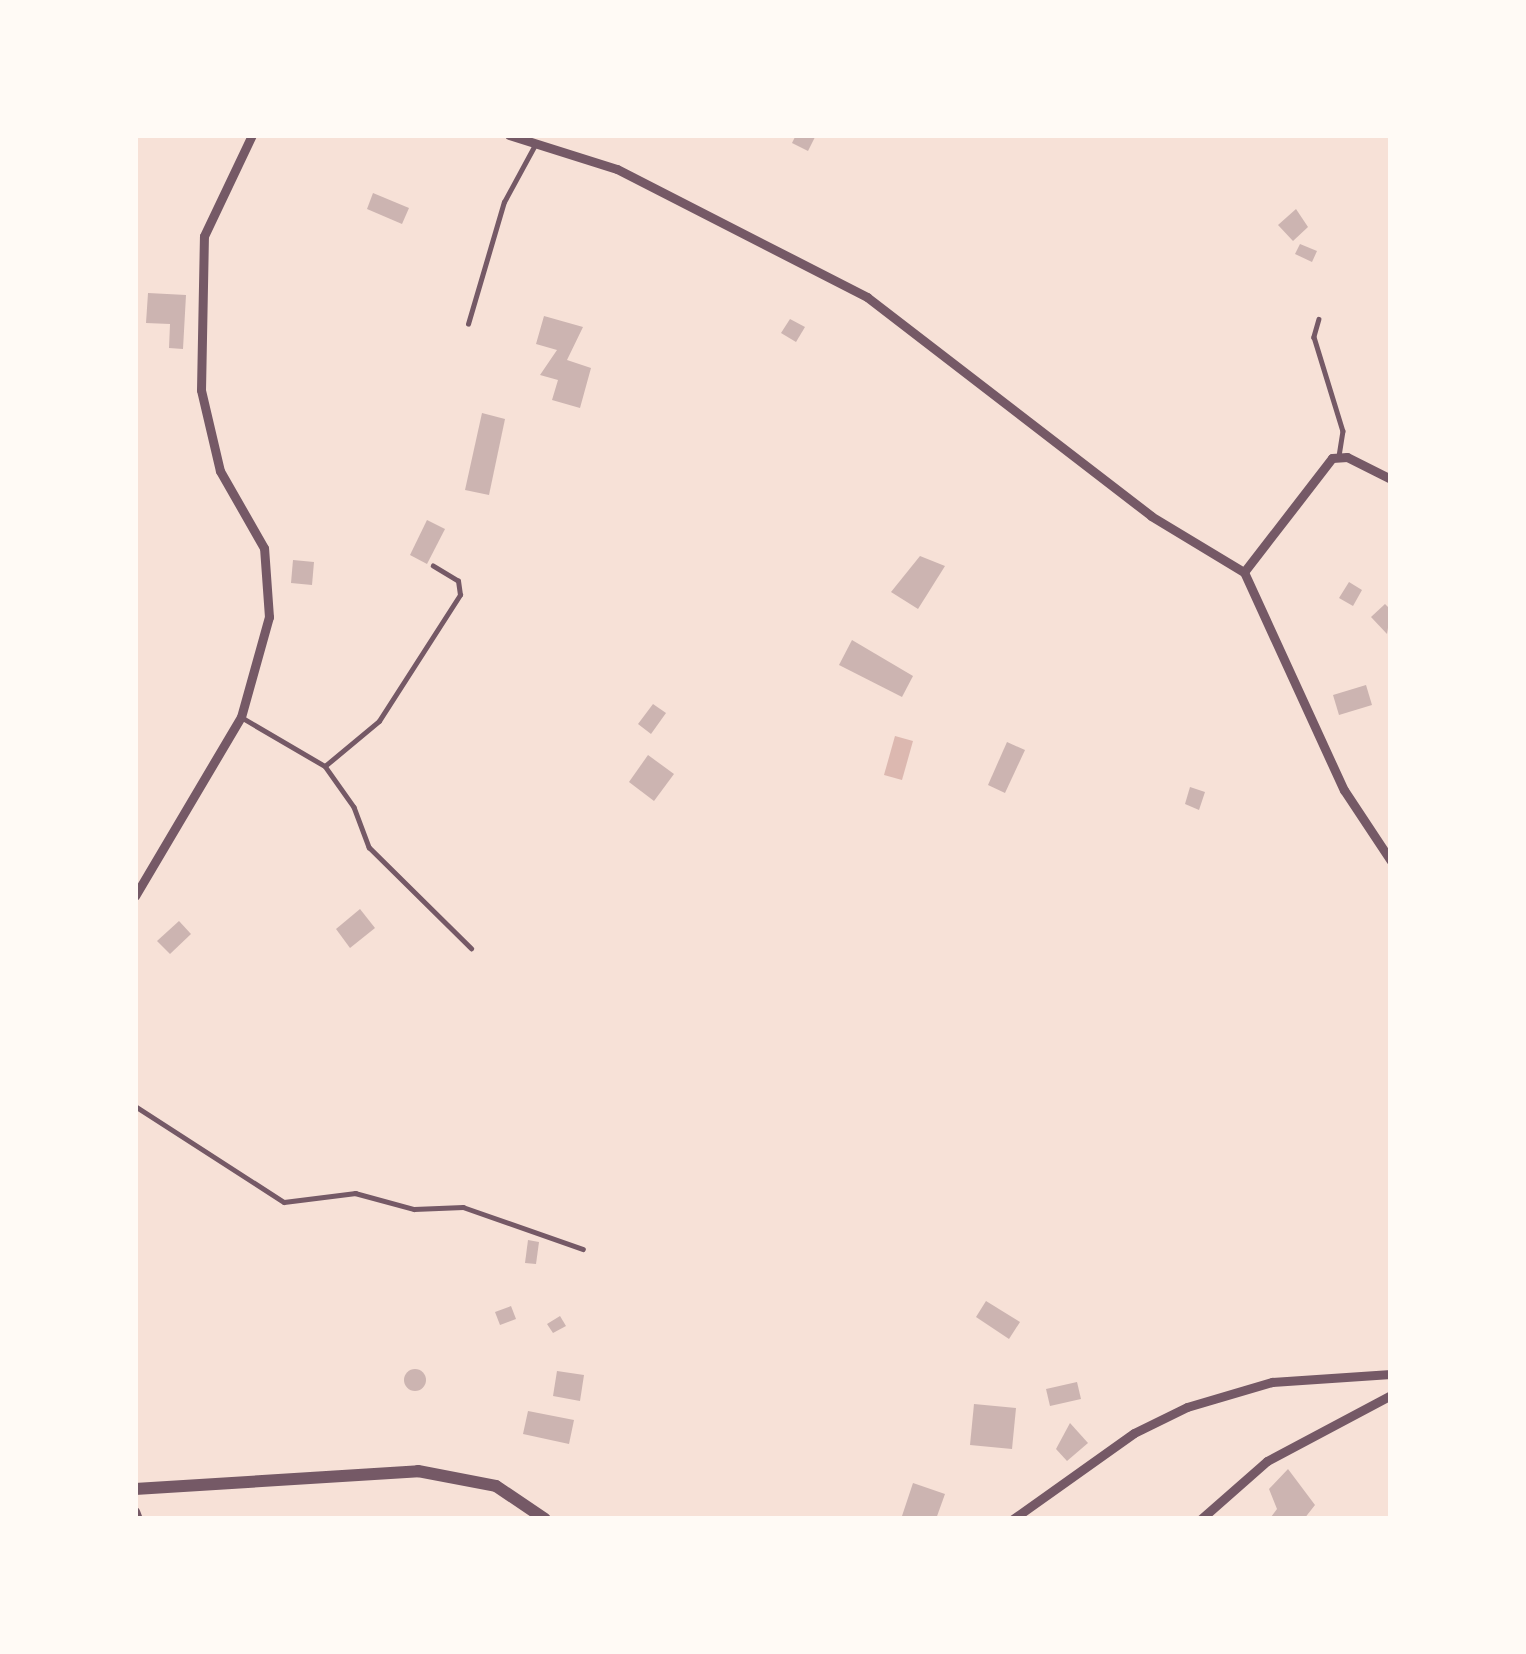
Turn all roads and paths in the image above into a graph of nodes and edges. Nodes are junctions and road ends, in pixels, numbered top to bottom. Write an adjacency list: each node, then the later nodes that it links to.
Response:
1 (252, 135): 10 (street)
2 (509, 135): 3 (street)
3 (544, 141): 5 (lane); 9 (street)
4 (1318, 319): 6 (lane)
5 (468, 324)
6 (1339, 456): 7 (street); 9 (street)
7 (1391, 479)
8 (433, 566): 11 (lane)
9 (1244, 572): 12 (street)
10 (241, 717): 11 (lane); 13 (street)
11 (325, 766): 14 (lane)
12 (1391, 861)
13 (135, 896)
14 (470, 948)
15 (135, 1106): 16 (lane)
16 (583, 1249)
17 (1391, 1374): 23 (street)
18 (1391, 1395): 24 (street)
19 (135, 1490): 22 (street)
20 (135, 1510): 21 (street)
21 (138, 1519)
22 (545, 1519)
23 (1013, 1519)
24 (1201, 1519)

